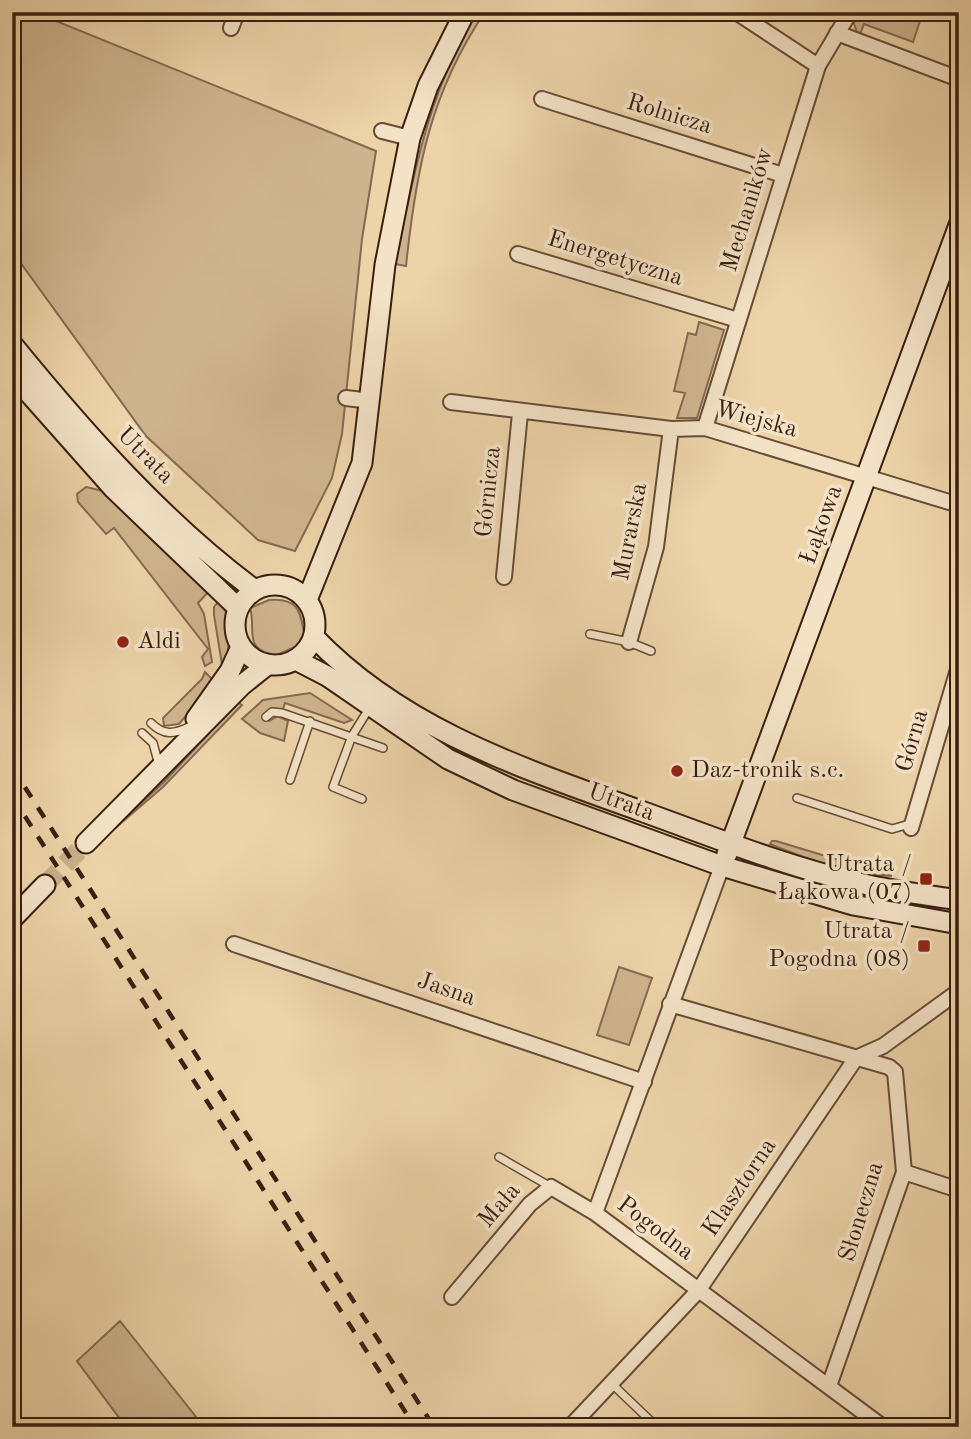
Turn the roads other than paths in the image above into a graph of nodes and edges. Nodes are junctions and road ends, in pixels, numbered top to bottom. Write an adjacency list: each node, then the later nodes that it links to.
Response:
1 (237, 12): 5 (street)
2 (465, 12): 11 (main road)
3 (736, 12): 7 (street)
4 (850, 12): 6 (street, Mechaników)
5 (230, 28)
6 (837, 33): 7 (street, Mechaników); 8 (street)
7 (818, 66): 12 (street, Mechaników)
8 (959, 79)
9 (542, 99): 12 (street, Rolnicza)
10 (382, 131): 11 (street)
11 (410, 138): 19 (main road)
12 (783, 175): 15 (street, Mechaników)
13 (959, 225): 24 (main road, Łąkowa)
14 (518, 254): 15 (street, Energetyczna)
15 (738, 320): 22 (street, Mechaników)
16 (12, 344): 29 (main road, Utrata)
17 (12, 374): 31 (main road, Utrata)
18 (346, 398): 19 (street)
19 (371, 401): 26 (main road)
20 (450, 402): 21 (street, Wiejska)
21 (520, 413): 23 (street, Wiejska); 27 (street, Górnicza)
22 (705, 428): 23 (street, Wiejska); 24 (street, Wiejska)
23 (671, 429): 34 (street, Murarska)
24 (865, 479): 25 (street, Wiejska); 54 (main road, Łąkowa)
25 (959, 505)
26 (331, 538): 28 (main road); 30 (main road)
27 (504, 577)
28 (288, 587): 29 (main road); 30 (main road)
29 (256, 590): 31 (main road)
30 (307, 600): 33 (main road)
31 (239, 608): 35 (main road)
32 (590, 634): 34 (lane)
33 (314, 637): 37 (main road); 54 (main road, Utrata)
34 (629, 642): 36 (lane)
35 (241, 647): 38 (main road); 44 (main road)
36 (651, 651)
37 (296, 660): 38 (main road); 40 (main road, Utrata)
38 (267, 665): 48 (main road)
39 (959, 666): 52 (street, Górna)
40 (370, 707): 46 (lane); 55 (main road, Utrata)
41 (266, 717): 42 (lane)
42 (310, 721): 46 (lane); 49 (lane)
43 (151, 723): 44 (lane)
44 (190, 727): 48 (main road)
45 (142, 733): 48 (lane)
46 (352, 736): 47 (lane); 51 (lane)
47 (383, 748)
48 (153, 772): 53 (main road)
49 (290, 780)
50 (797, 797): 52 (lane)
51 (362, 799)
52 (912, 826)
53 (86, 843)
54 (731, 843): 55 (main road, Łąkowa); 57 (main road, Utrata)
55 (722, 866): 59 (main road, Utrata); 62 (street, Pogodna)
56 (45, 886): 58 (main road)
57 (959, 900)
58 (12, 919)
59 (959, 924)
60 (234, 943): 64 (street, Jasna)
61 (959, 991): 63 (street, Klasztorna)
62 (670, 1004): 63 (street, Słoneczna); 64 (street, Pogodna)
63 (856, 1058): 66 (street, Słoneczna); 70 (street, Klasztorna)
64 (644, 1082): 69 (street, Pogodna)
65 (499, 1157): 67 (lane)
66 (904, 1172): 68 (street); 73 (street, Słoneczna)
67 (551, 1187): 69 (street, Mała); 71 (street, Mała)
68 (959, 1190)
69 (595, 1213): 70 (street, Pogodna)
70 (698, 1290): 72 (street, Klasztorna); 73 (street, Pogodna)
71 (452, 1297)
72 (611, 1383): 74 (street, Klasztorna); 75 (lane)
73 (829, 1386): 76 (street, Pogodna)
74 (574, 1426)
75 (657, 1427)
76 (883, 1427)

